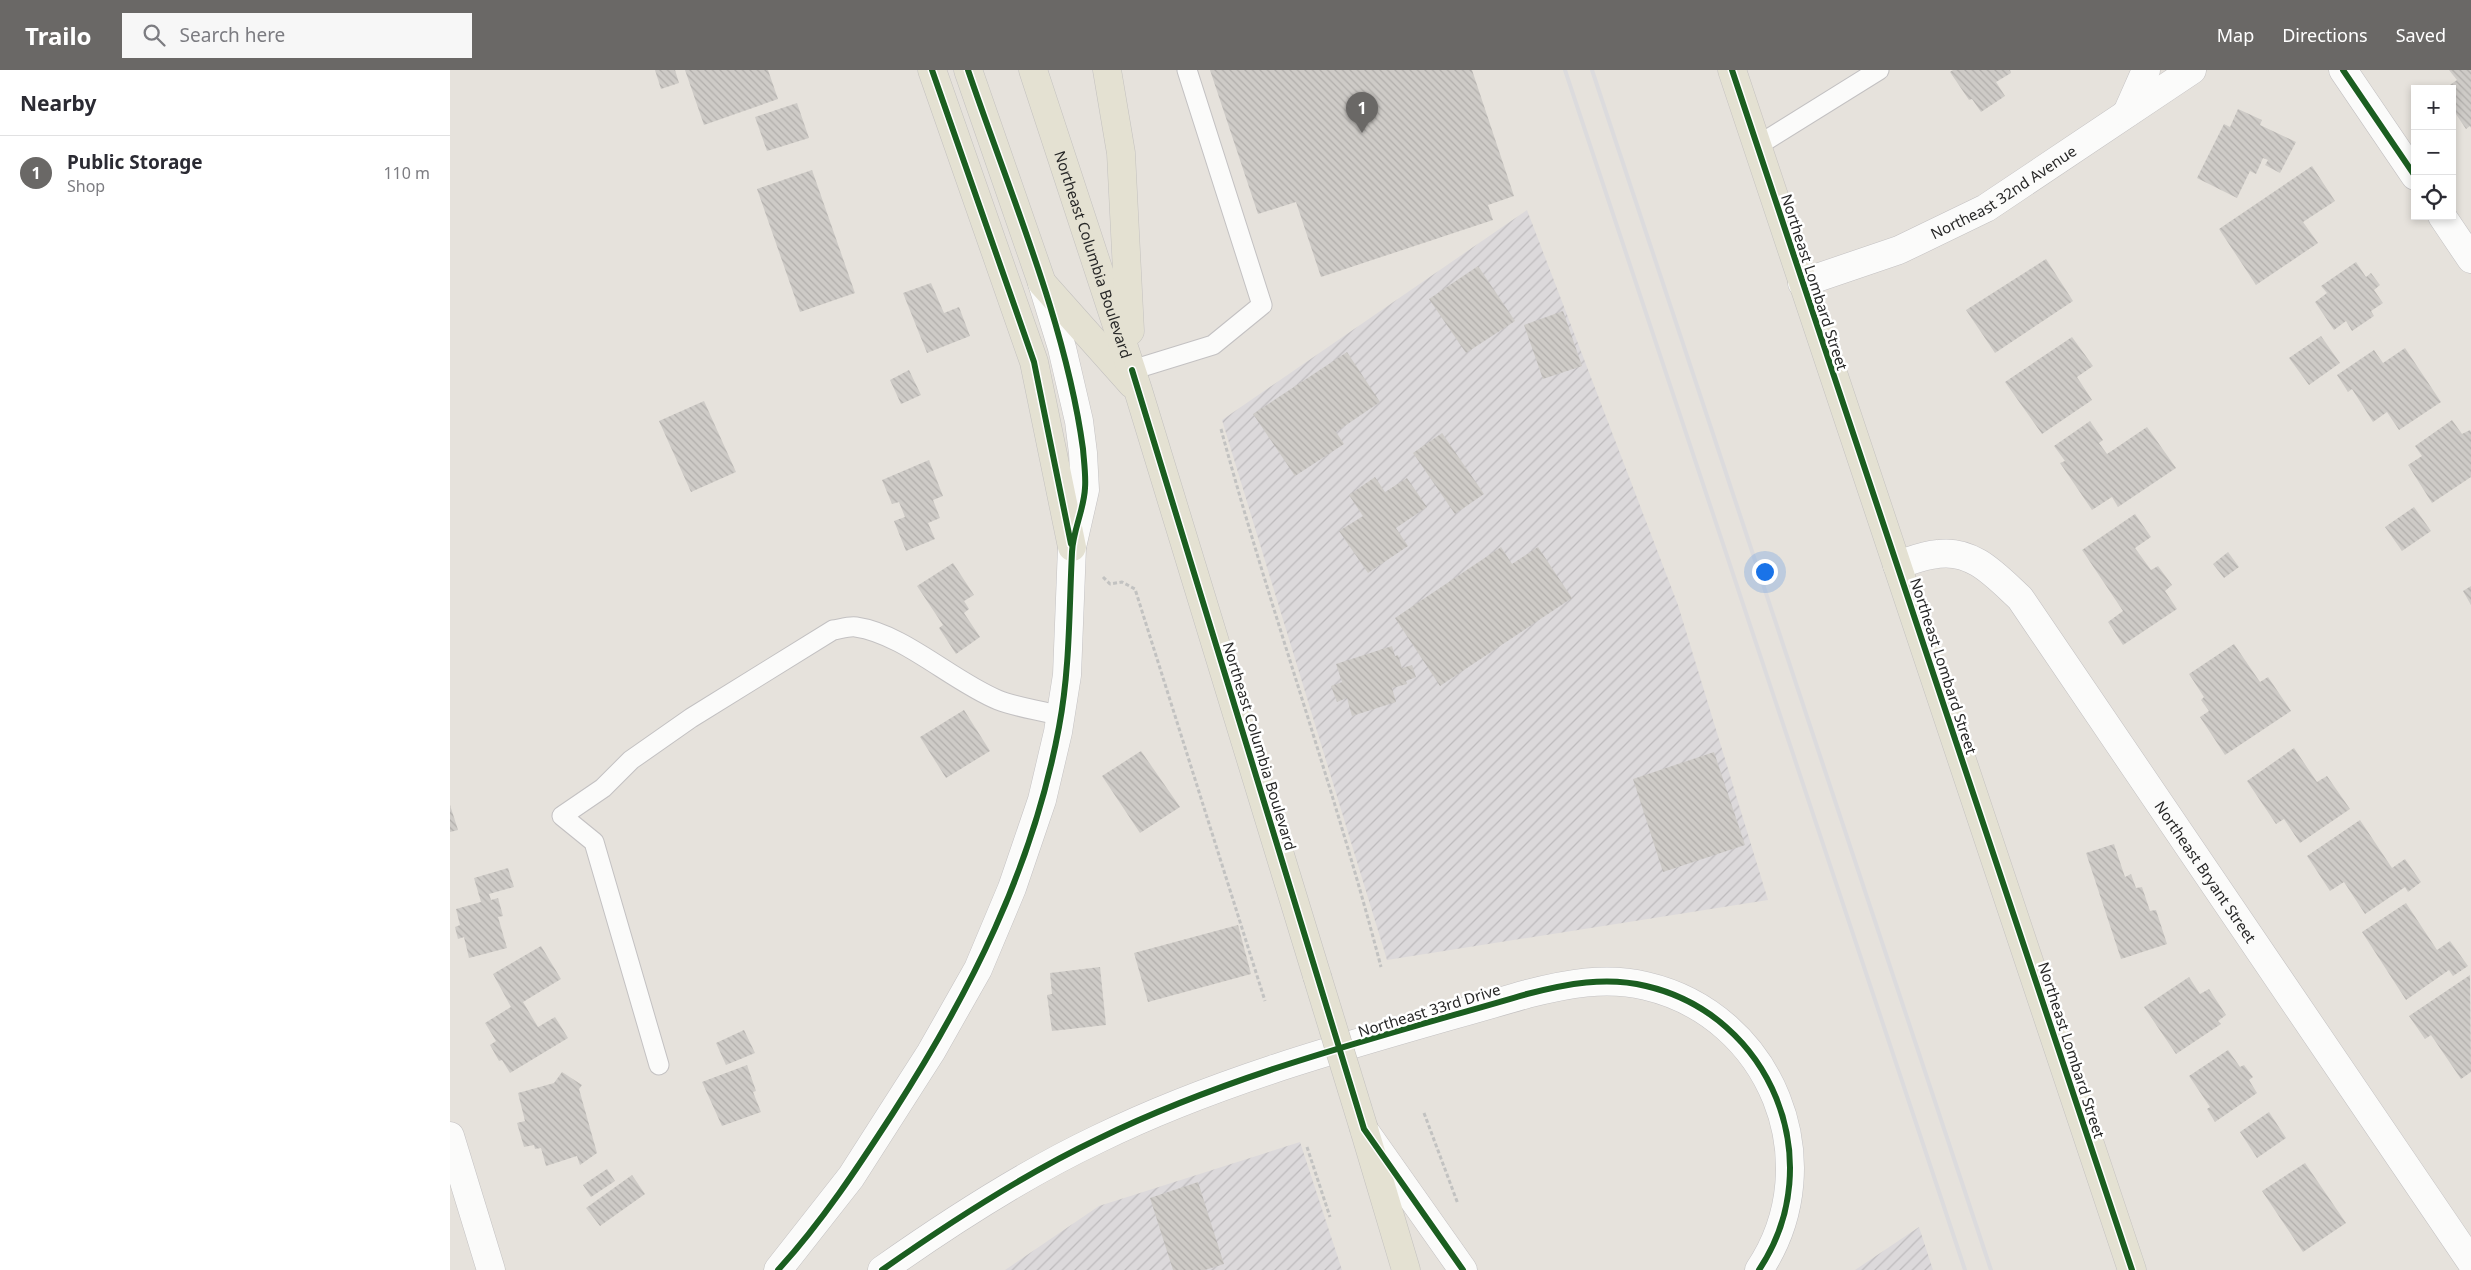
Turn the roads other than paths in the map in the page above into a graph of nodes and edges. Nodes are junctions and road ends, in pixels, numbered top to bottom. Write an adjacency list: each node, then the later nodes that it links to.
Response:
1 (932, 70): 19 (main road)
2 (968, 70): 16 (main road)
3 (1033, 70): 18 (main road, Northeast Columbia Boulevard)
4 (1107, 70): 18 (main road)
5 (1187, 70): 18 (lane)
6 (1732, 70): 12 (main road, Northeast Lombard Street)
7 (1879, 70): 12 (lane)
8 (2146, 70): 11 (main road)
9 (2192, 70): 11 (main road, Northeast 32nd Avenue)
10 (2343, 70): 13 (main road)
11 (2127, 113): 17 (main road, Northeast 32nd Avenue)
12 (1757, 146): 17 (main road, Northeast Lombard Street)
13 (2414, 175)
14 (2445, 220): 15 (main road)
15 (2471, 259)
16 (1042, 283): 18 (main road); 19 (main road)
17 (1802, 283): 20 (main road, Northeast Lombard Street)
18 (1135, 380): 23 (main road, Northeast Columbia Boulevard, bridge)
19 (1072, 547): 21 (main road)
20 (1897, 565): 25 (main road, Northeast Bryant Street); 32 (main road, Northeast Lombard Street)
21 (1061, 716): 22 (lane); 27 (main road)
22 (659, 1064)
23 (1364, 1129): 29 (main road, Northeast Columbia Boulevard); 30 (main road)
24 (450, 1136): 26 (main road)
25 (2471, 1262)
26 (490, 1270)
27 (778, 1270)
28 (882, 1270): 31 (main road, Northeast 33rd Drive)
29 (1406, 1270)
30 (1463, 1270)
31 (1759, 1270)
32 (2132, 1270)

